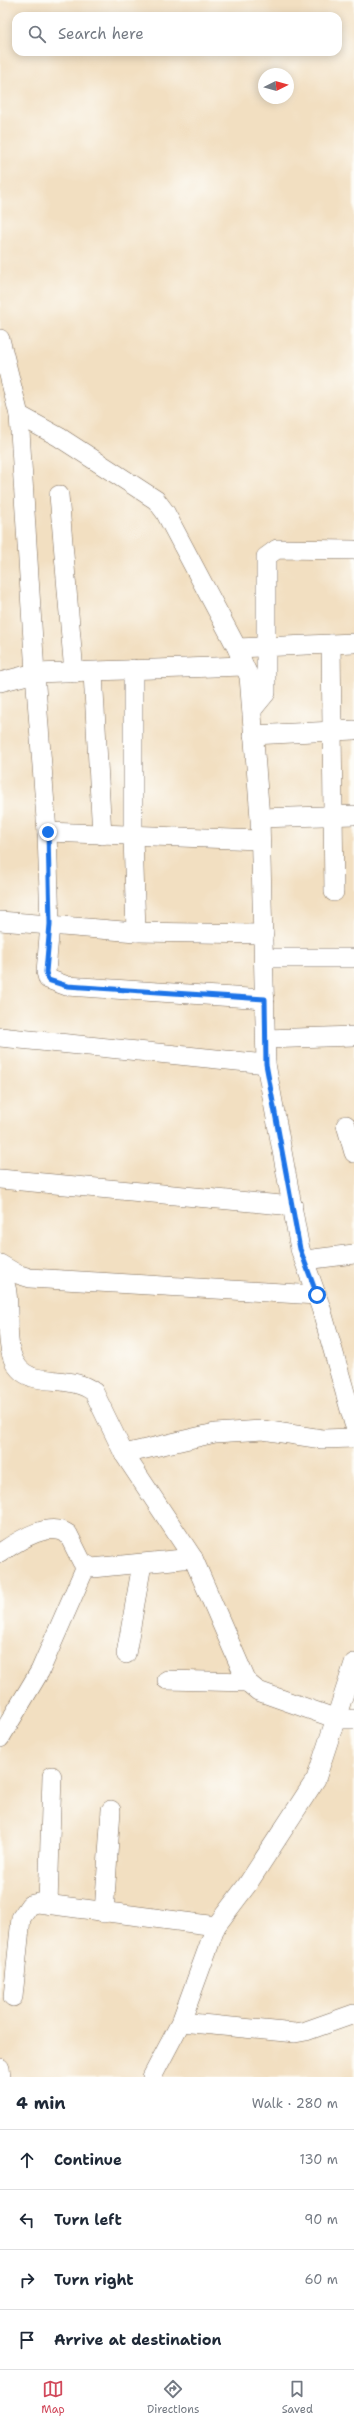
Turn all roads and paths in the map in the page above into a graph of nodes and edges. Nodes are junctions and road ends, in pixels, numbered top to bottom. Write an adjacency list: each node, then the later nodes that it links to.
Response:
1 (0, 339): 2 (street)
2 (7, 393): 3 (street)
3 (19, 415): 9 (street); 12 (street)
4 (59, 495): 13 (street)
5 (354, 550): 8 (street)
6 (354, 643): 7 (street)
7 (331, 644): 8 (street); 18 (street)
8 (268, 647): 9 (street); 16 (street)
9 (237, 648): 10 (street)
10 (244, 666): 11 (street); 16 (street)
11 (132, 669): 14 (street); 25 (street)
12 (35, 673): 13 (street); 15 (street); 23 (street)
13 (74, 673): 14 (street)
14 (93, 673): 24 (street)
15 (0, 682)
16 (252, 710): 19 (street)
17 (354, 730): 18 (street)
18 (332, 732): 19 (street); 21 (street)
19 (254, 735): 22 (street)
20 (354, 815): 21 (street)
21 (333, 816): 22 (street); 27 (street)
22 (260, 818): 26 (street)
23 (48, 832): 24 (street); 29 (street)
24 (102, 835): 25 (street)
25 (133, 836): 26 (street); 30 (street)
26 (259, 840): 31 (street)
27 (334, 892)
28 (0, 921): 29 (street)
29 (50, 924): 30 (street); 34 (street)
30 (136, 932): 31 (street)
31 (264, 934): 32 (street)
32 (264, 958): 33 (street); 34 (street)
33 (354, 958)
34 (265, 999): 37 (street)
35 (354, 1036): 37 (street)
36 (0, 1038): 38 (street)
37 (266, 1039): 38 (street)
38 (266, 1064): 42 (street)
39 (346, 1126): 40 (street)
40 (354, 1153)
41 (0, 1179): 42 (street)
42 (293, 1206): 44 (street)
43 (354, 1254): 44 (street)
44 (305, 1260): 47 (street)
45 (0, 1264): 47 (street)
46 (0, 1273): 50 (street)
47 (317, 1295): 48 (street)
48 (354, 1424)
49 (354, 1438): 50 (street)
50 (124, 1454): 52 (street)
51 (0, 1553): 54 (street)
52 (194, 1558): 53 (street); 58 (street)
53 (142, 1564): 54 (street); 55 (street)
54 (86, 1566): 60 (street)
55 (126, 1654)
56 (354, 1663): 59 (street)
57 (168, 1680): 58 (street)
58 (247, 1682): 59 (street)
59 (346, 1719): 65 (street)
60 (0, 1738)
61 (52, 1776): 63 (street)
62 (111, 1810): 64 (street)
63 (48, 1904): 64 (street); 66 (street)
64 (104, 1912): 65 (street)
65 (216, 1926): 68 (street)
66 (13, 1997)
67 (354, 2014): 68 (street)
68 (181, 2022): 71 (street)
69 (0, 2068): 70 (street)
70 (1, 2077)
71 (152, 2077)

